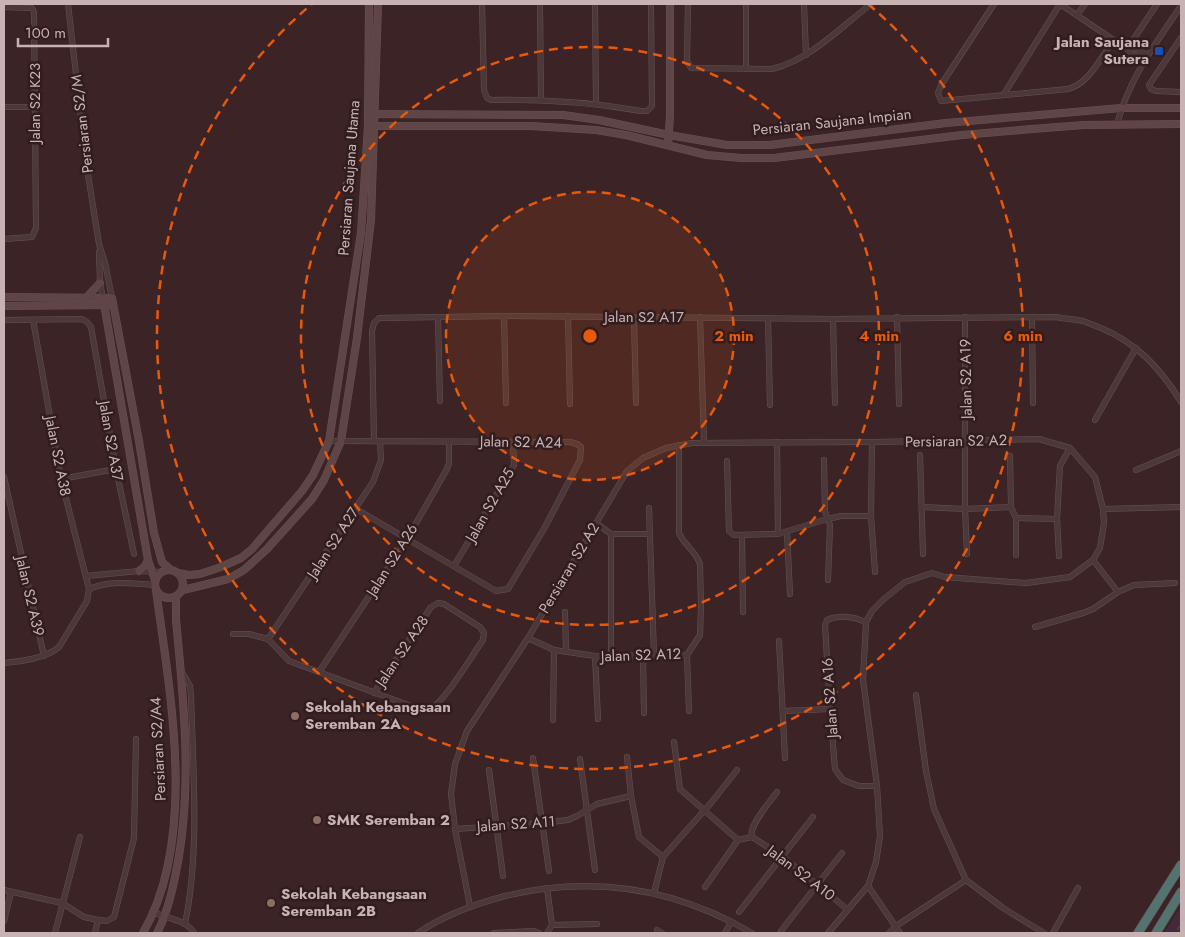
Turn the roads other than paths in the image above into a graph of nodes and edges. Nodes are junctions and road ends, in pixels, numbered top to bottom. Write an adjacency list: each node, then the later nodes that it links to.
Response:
1 (68, 4): 43 (street, Persiaran S2/M)
2 (369, 4): 36 (street, Persiaran Saujana Utama)
3 (378, 4): 36 (street, Persiaran Saujana Utama)
4 (482, 4): 30 (street)
5 (540, 4): 30 (street)
6 (594, 4): 31 (street)
7 (651, 4): 31 (street)
8 (670, 4): 40 (street)
9 (688, 4): 27 (street)
10 (746, 4): 27 (street)
11 (804, 4): 24 (street)
12 (871, 4): 17 (street)
13 (994, 4): 29 (street)
14 (1060, 4): 20 (street); 29 (street)
15 (1085, 4): 20 (street)
16 (1157, 4): 23 (street)
17 (864, 6): 24 (street)
18 (1181, 6): 25 (street)
19 (4, 7): 33 (street, Jalan S2 K23)
20 (1077, 15): 22 (street)
21 (1181, 38): 28 (street)
22 (1114, 40): 23 (street); 29 (street)
23 (1127, 49): 25 (street); 26 (street)
24 (806, 55): 27 (street)
25 (1148, 55): 26 (street)
26 (1143, 61): 34 (street)
27 (746, 69)
28 (1181, 92)
29 (1004, 94)
30 (541, 99): 31 (street)
31 (596, 103)
32 (4, 107): 33 (street)
33 (34, 107): 42 (street, Jalan S2 K23)
34 (1121, 108): 35 (street, Persiaran Saujana Impian); 37 (street); 40 (street, Persiaran Saujana Impian)
35 (1181, 108)
36 (372, 114): 39 (street, Persiaran Saujana Utama); 40 (street, Persiaran Saujana Impian)
37 (1117, 124): 38 (street, Persiaran Saujana Impian); 41 (street, Persiaran Saujana Impian)
38 (1181, 124)
39 (371, 126): 41 (street, Persiaran Saujana Impian); 74 (street, Persiaran Saujana Utama); 75 (street, Persiaran Saujana Utama)
40 (669, 135): 41 (street)
41 (668, 145)
42 (4, 239)
43 (99, 244): 44 (street); 48 (street)
44 (100, 284): 46 (street); 47 (street)
45 (4, 297): 46 (street)
46 (86, 298): 47 (street)
47 (104, 301): 48 (street); 49 (street); 117 (street, Persiaran S2/A4)
48 (112, 301): 120 (street)
49 (4, 306)
50 (504, 316): 51 (street, Jalan S2 A17); 52 (street, Jalan S2 A17); 65 (street)
51 (568, 316): 53 (street, Jalan S2 A17); 69 (street)
52 (438, 317): 63 (street); 76 (street, Jalan S2 A17)
53 (634, 317): 54 (street, Jalan S2 A17); 66 (street)
54 (700, 317): 58 (street, Jalan S2 A17); 79 (street)
55 (897, 317): 56 (street, Jalan S2 A17); 59 (street, Jalan S2 A17); 70 (street)
56 (965, 317): 57 (street, Jalan S2 A17); 73 (street, Jalan S2 A19)
57 (1032, 317): 62 (street, Jalan S2 A17); 68 (street)
58 (768, 318): 59 (street, Jalan S2 A17); 71 (street)
59 (833, 318): 67 (street)
60 (4, 320): 61 (street)
61 (33, 320): 89 (street, Jalan S2 A37); 92 (street, Jalan S2 A38)
62 (1136, 348): 64 (street, Jalan S2 A17); 72 (street)
63 (440, 401)
64 (1181, 402)
65 (506, 403)
66 (636, 403)
67 (835, 403)
68 (1033, 403)
69 (570, 404)
70 (899, 404)
71 (770, 405)
72 (1095, 420)
73 (966, 440): 81 (street, Persiaran S2 A2); 83 (street, Persiaran S2 A2); 99 (street, Jalan S2 A19)
74 (329, 441): 75 (street, Jalan S2 A24); 124 (street, Persiaran Saujana Utama)
75 (341, 441): 76 (street, Jalan S2 A24); 131 (street, Persiaran Saujana Utama)
76 (377, 441): 77 (street, Jalan S2 A24); 98 (street, Jalan S2 A27)
77 (449, 442): 78 (street, Jalan S2 A24); 111 (street, Jalan S2 A26)
78 (513, 442): 119 (street, Jalan S2 A25); 119 (street, Jalan S2 A24)
79 (704, 442): 80 (street, Persiaran S2 A2); 82 (street, Persiaran S2 A2)
80 (777, 442): 81 (street, Persiaran S2 A2); 109 (street)
81 (872, 442): 101 (street)
82 (679, 445): 105 (street, Persiaran S2 A2); 146 (street, Jalan S2 A12)
83 (1070, 448): 100 (street); 104 (street)
84 (1181, 451): 90 (street)
85 (920, 455): 94 (street)
86 (1010, 456): 95 (street)
87 (824, 460): 103 (street)
88 (727, 461): 110 (street)
89 (116, 469): 92 (street); 112 (street, Jalan S2 A37)
90 (1136, 470)
91 (4, 477): 93 (street, Jalan S2 A39)
92 (61, 478): 126 (street, Jalan S2 A38)
93 (5, 489): 147 (street, Jalan S2 A39)
94 (922, 507): 99 (street); 113 (street)
95 (1011, 507): 99 (street); 102 (street)
96 (1181, 507): 100 (street)
97 (649, 508): 108 (street)
98 (356, 509): 111 (street); 141 (street, Jalan S2 A27)
99 (965, 509): 114 (street, Jalan S2 A19)
100 (1103, 509): 118 (street)
101 (871, 516): 103 (street); 125 (street)
102 (1016, 518): 104 (street); 115 (street)
103 (828, 519): 106 (street); 127 (street)
104 (1057, 519): 116 (street)
105 (596, 523): 107 (street); 140 (street, Persiaran S2 A2)
106 (787, 532): 109 (street); 133 (street)
107 (611, 534): 108 (street); 149 (street)
108 (650, 534): 145 (street)
109 (778, 534): 110 (street)
110 (742, 536): 136 (street)
111 (407, 538): 119 (street); 152 (street, Jalan S2 A26)
112 (134, 554)
113 (923, 554)
114 (967, 554)
115 (1016, 555)
116 (1059, 556)
117 (148, 560): 121 (street); 122 (street, Persiaran S2/A4)
118 (1093, 560): 132 (street); 137 (street)
119 (454, 566)
120 (170, 569): 123 (street); 124 (street)
121 (139, 571): 122 (street); 126 (street)
122 (152, 572): 123 (street); 129 (street, Persiaran S2/A4)
123 (161, 572): 129 (street)
124 (178, 572): 131 (street)
125 (875, 572)
126 (86, 576): 130 (street, Jalan S2 A38)
127 (828, 580)
128 (1175, 583): 132 (street)
129 (155, 585): 130 (street); 134 (street); 202 (street, Persiaran S2/A4)
130 (90, 589): 147 (street)
131 (182, 590): 134 (street)
132 (1118, 592): 138 (street)
133 (790, 594)
134 (176, 597): 167 (street, Persiaran S2/A4)
135 (565, 612): 144 (street)
136 (743, 612)
137 (866, 622): 155 (street, Jalan S2 A16); 170 (street)
138 (1035, 627)
139 (233, 634): 141 (street)
140 (528, 638): 143 (street, Jalan S2 A12); 178 (street, Persiaran S2 A2)
141 (268, 639): 152 (street)
142 (779, 641): 157 (street)
143 (554, 650): 144 (street, Jalan S2 A12); 160 (street)
144 (566, 652): 148 (street, Jalan S2 A12)
145 (654, 655): 146 (street, Jalan S2 A12); 150 (street, Jalan S2 A12)
146 (687, 655): 156 (street)
147 (44, 656): 151 (street)
148 (595, 656): 149 (street, Jalan S2 A12); 159 (street)
149 (611, 656): 150 (street, Jalan S2 A12)
150 (643, 656): 158 (street)
151 (4, 663)
152 (319, 672): 153 (street)
153 (374, 693): 153 (street, Jalan S2 A28)
154 (916, 695): 189 (street)
155 (830, 709): 157 (street); 170 (street, Jalan S2 A16)
156 (689, 711)
157 (783, 711): 165 (street)
158 (644, 713)
159 (598, 719)
160 (553, 720)
161 (136, 739): 205 (street)
162 (674, 742): 174 (street)
163 (533, 758): 176 (street)
164 (627, 758): 172 (street)
165 (785, 758)
166 (580, 759): 173 (street)
167 (190, 767): 204 (street, Persiaran S2/A4); 208 (street)
168 (489, 770): 177 (street)
169 (737, 770): 174 (street)
170 (877, 786): 191 (street)
171 (777, 792): 180 (street)
172 (631, 796): 173 (street, Jalan S2 A11); 184 (street)
173 (587, 810): 176 (street, Jalan S2 A11); 186 (street)
174 (705, 810): 181 (street); 184 (street)
175 (813, 817): 183 (street)
176 (542, 824): 177 (street, Jalan S2 A11); 187 (street)
177 (496, 825): 178 (street, Jalan S2 A11); 188 (street)
178 (455, 829): 200 (street, Persiaran S2 A2)
179 (80, 836): 199 (street)
180 (752, 837): 181 (street, Jalan S2 A10); 183 (street, Jalan S2 A10)
181 (738, 840): 192 (street)
182 (842, 853): 190 (street)
183 (782, 856): 190 (street, Jalan S2 A10); 203 (street)
184 (663, 857): 198 (street)
185 (1181, 865): 229 (highway)
186 (595, 870)
187 (548, 872)
188 (503, 876)
189 (966, 880): 211 (street); 227 (street)
190 (818, 885): 201 (street, Jalan S2 A10); 212 (street)
191 (868, 886): 201 (street); 211 (street)
192 (705, 887)
193 (547, 888): 198 (street); 200 (street); 210 (street)
194 (1078, 888): 228 (street)
195 (4, 890): 196 (street)
196 (11, 892): 199 (street); 206 (street)
197 (1181, 892): 230 (highway)
198 (654, 893): 207 (street)
199 (62, 903): 205 (street); 213 (street)
200 (470, 906): 218 (street)
201 (847, 909): 224 (street)
202 (153, 912): 204 (street); 215 (street, Persiaran S2/A4)
203 (739, 912)
204 (165, 918): 208 (street); 216 (street, Persiaran S2/A4)
205 (98, 920): 214 (street)
206 (4, 921)
207 (731, 922): 222 (street); 223 (street)
208 (185, 924): 217 (street)
209 (597, 924): 210 (street)
210 (552, 925): 221 (street)
211 (896, 926): 225 (street); 226 (street)
212 (782, 931)
213 (55, 933)
214 (95, 933)
215 (143, 933)
216 (157, 933)
217 (194, 933)
218 (418, 933)
219 (494, 933): 220 (street)
220 (539, 933)
221 (546, 933)
222 (725, 933)
223 (752, 933)
224 (828, 933)
225 (889, 933)
226 (900, 933)
227 (1044, 933)
228 (1053, 933)
229 (1138, 933)
230 (1156, 933)

